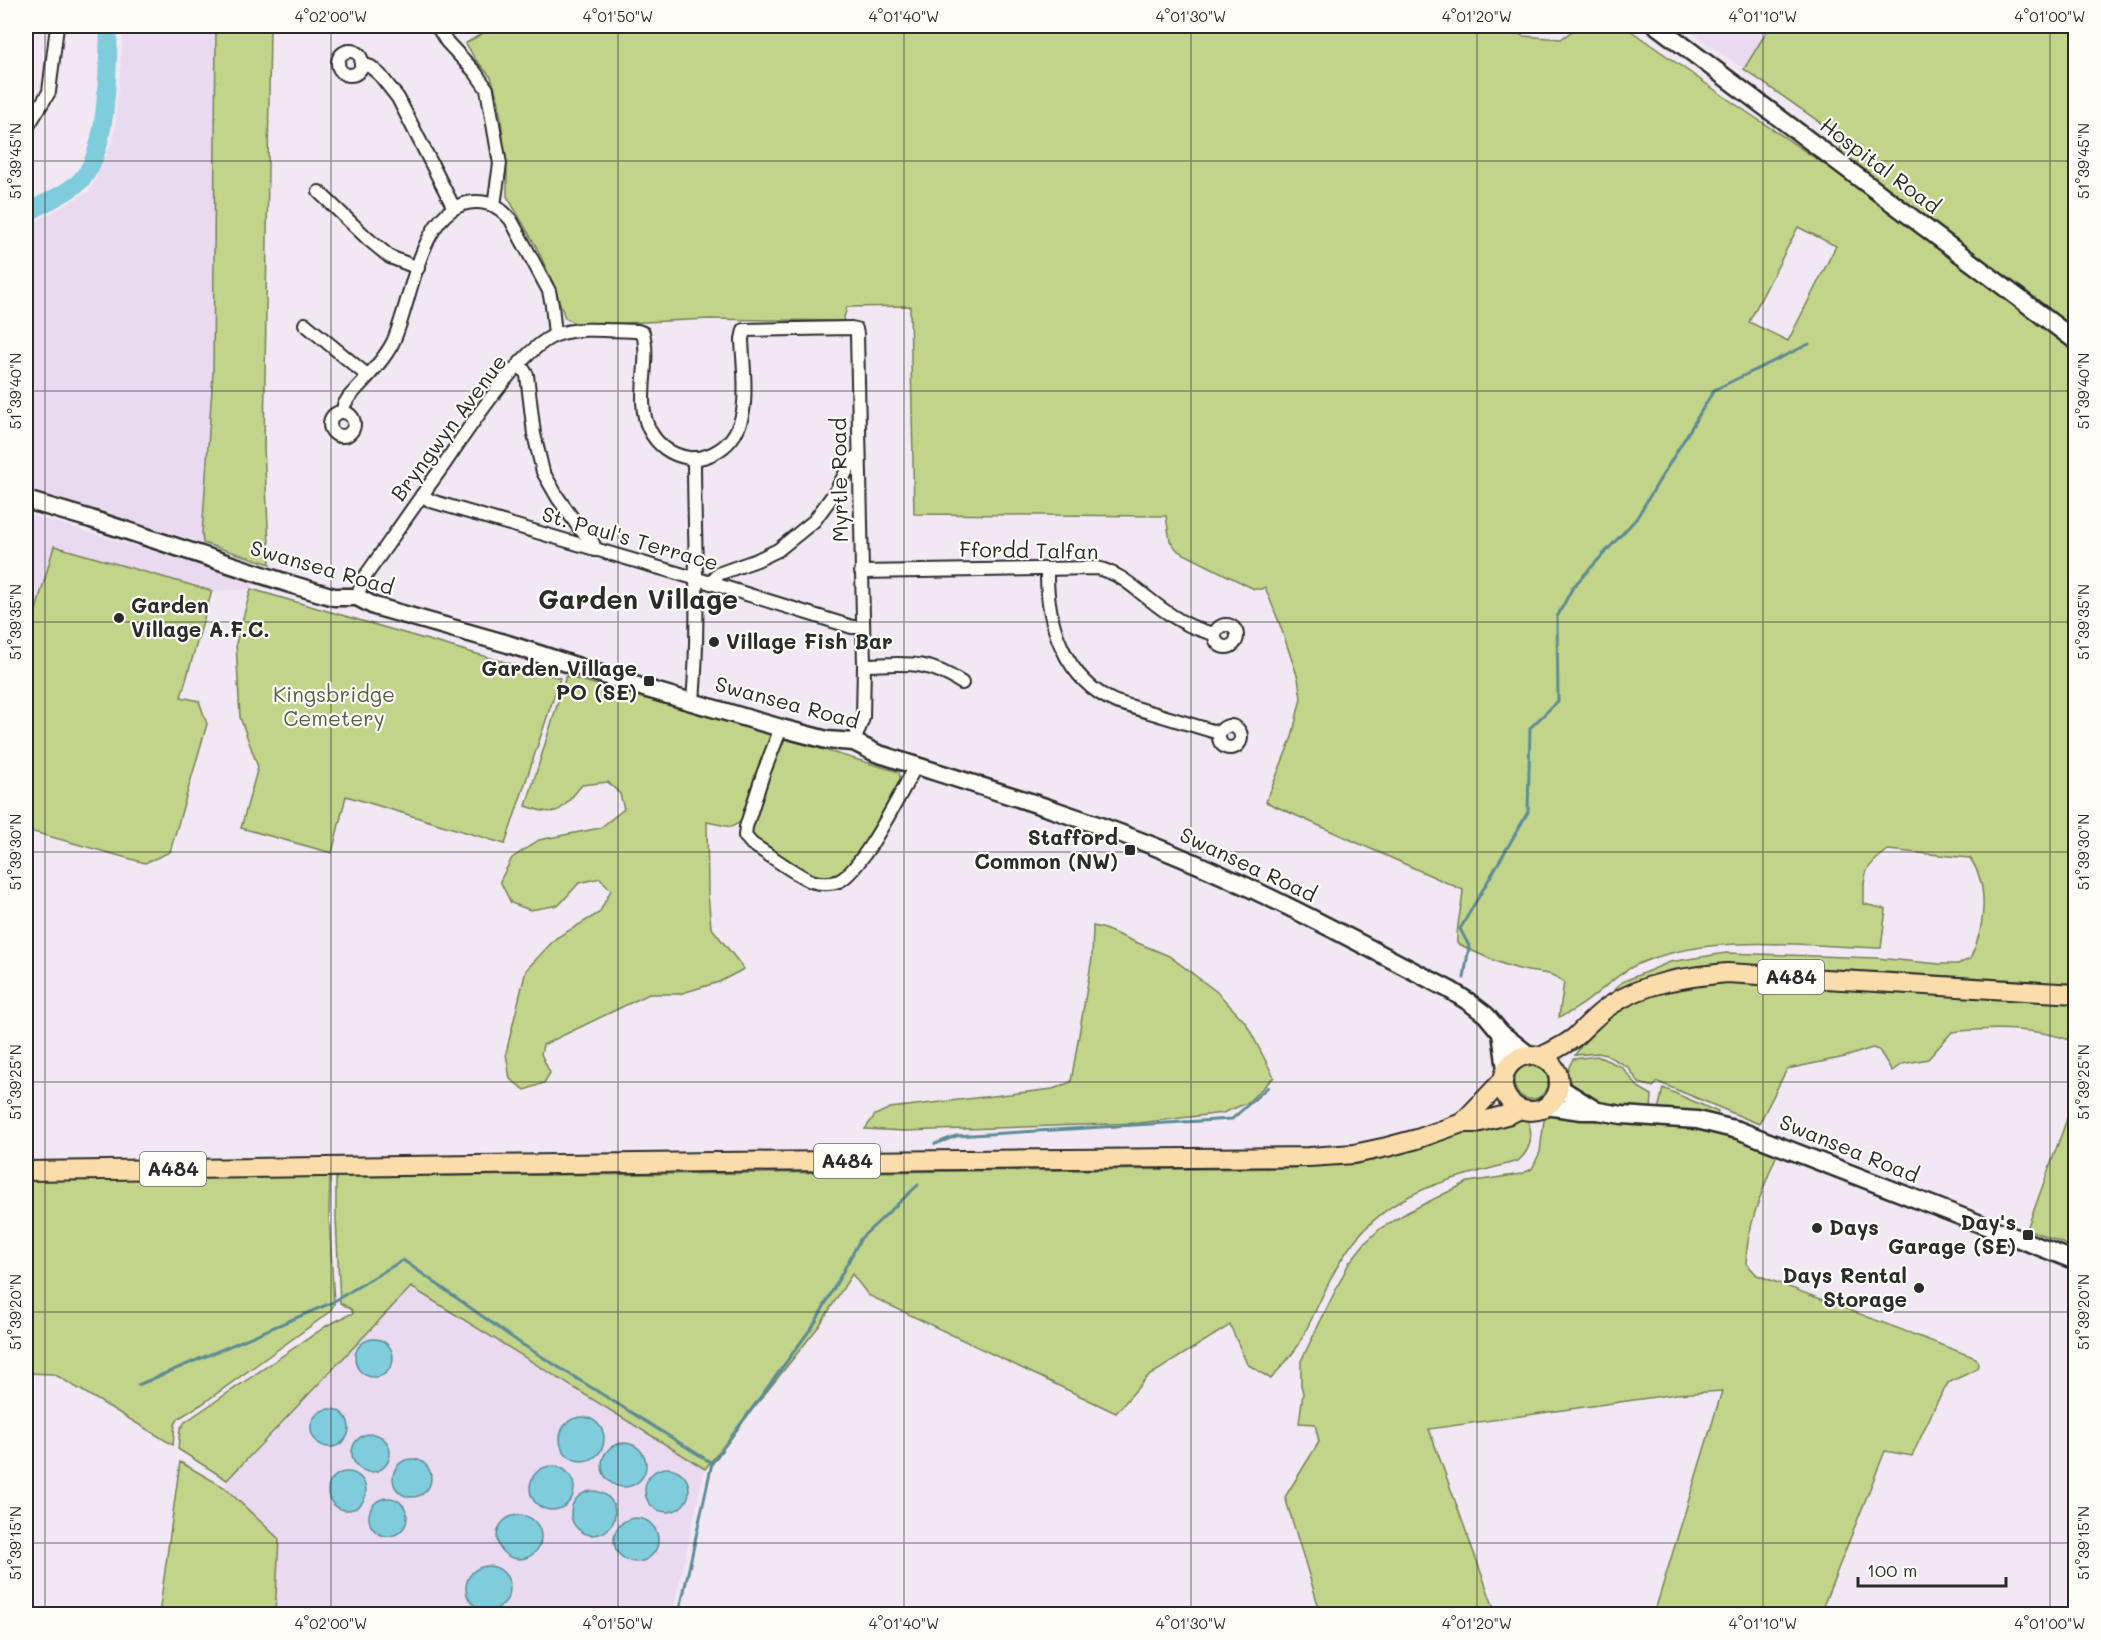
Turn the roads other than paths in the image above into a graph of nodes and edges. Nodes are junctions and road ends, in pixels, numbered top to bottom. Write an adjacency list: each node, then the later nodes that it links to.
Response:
1 (57, 26): 5 (street)
2 (437, 26): 7 (street)
3 (1657, 26): 12 (main road, Hospital Road)
4 (361, 64): 8 (street)
5 (26, 129)
6 (319, 192): 9 (street)
7 (494, 205): 8 (street); 11 (street)
8 (454, 208): 9 (street)
9 (418, 268): 14 (street)
10 (305, 324): 14 (street)
11 (555, 335): 13 (street, Bryngwyn Avenue); 17 (street, Bryngwyn Avenue)
12 (2076, 341)
13 (520, 364): 18 (street, Bryngwyn Avenue); 20 (street)
14 (368, 376): 15 (street)
15 (343, 411)
16 (859, 455): 17 (street, Myrtle Road); 22 (street, Myrtle Road); 24 (street)
17 (694, 458): 23 (street)
18 (422, 495): 20 (street, St. Paul's Terrace); 25 (street, Bryngwyn Avenue)
19 (26, 500): 25 (main road, Swansea Road)
20 (595, 550): 23 (street, St. Paul's Terrace)
21 (1047, 569): 22 (street, Ffordd Talfan); 27 (street, Ffordd Talfan); 32 (street)
22 (861, 572): 26 (street, Myrtle Road)
23 (696, 579): 24 (street, St. Paul's Terrace); 30 (street)
24 (711, 583): 26 (street, St. Paul's Terrace)
25 (357, 597): 30 (main road, Swansea Road)
26 (863, 627): 28 (street, Myrtle Road)
27 (1215, 633)
28 (864, 665): 29 (street); 33 (street, Myrtle Road)
29 (962, 683)
30 (693, 702): 31 (main road, Swansea Road)
31 (781, 728): 33 (main road, Swansea Road); 34 (street)
32 (1219, 733)
33 (854, 742): 34 (main road, Swansea Road)
34 (916, 766): 36 (main road, Swansea Road)
35 (2076, 994): 37 (main road, A484)
36 (1501, 1033): 38 (main road, Swansea Road); 39 (main road)
37 (1575, 1037): 38 (main road, A484); 40 (main road, A484)
38 (1535, 1057): 39 (main road, A484); 40 (main road)
39 (1505, 1074): 42 (main road); 44 (main road, A484)
40 (1558, 1078): 41 (main road, A484); 43 (main road, Swansea Road)
41 (1545, 1106): 42 (main road, A484); 43 (main road, Swansea Road)
42 (1520, 1109): 44 (main road, A484)
43 (1598, 1111): 46 (main road, Swansea Road)
44 (1462, 1123): 45 (main road, A484)
45 (26, 1171)
46 (2076, 1261)

